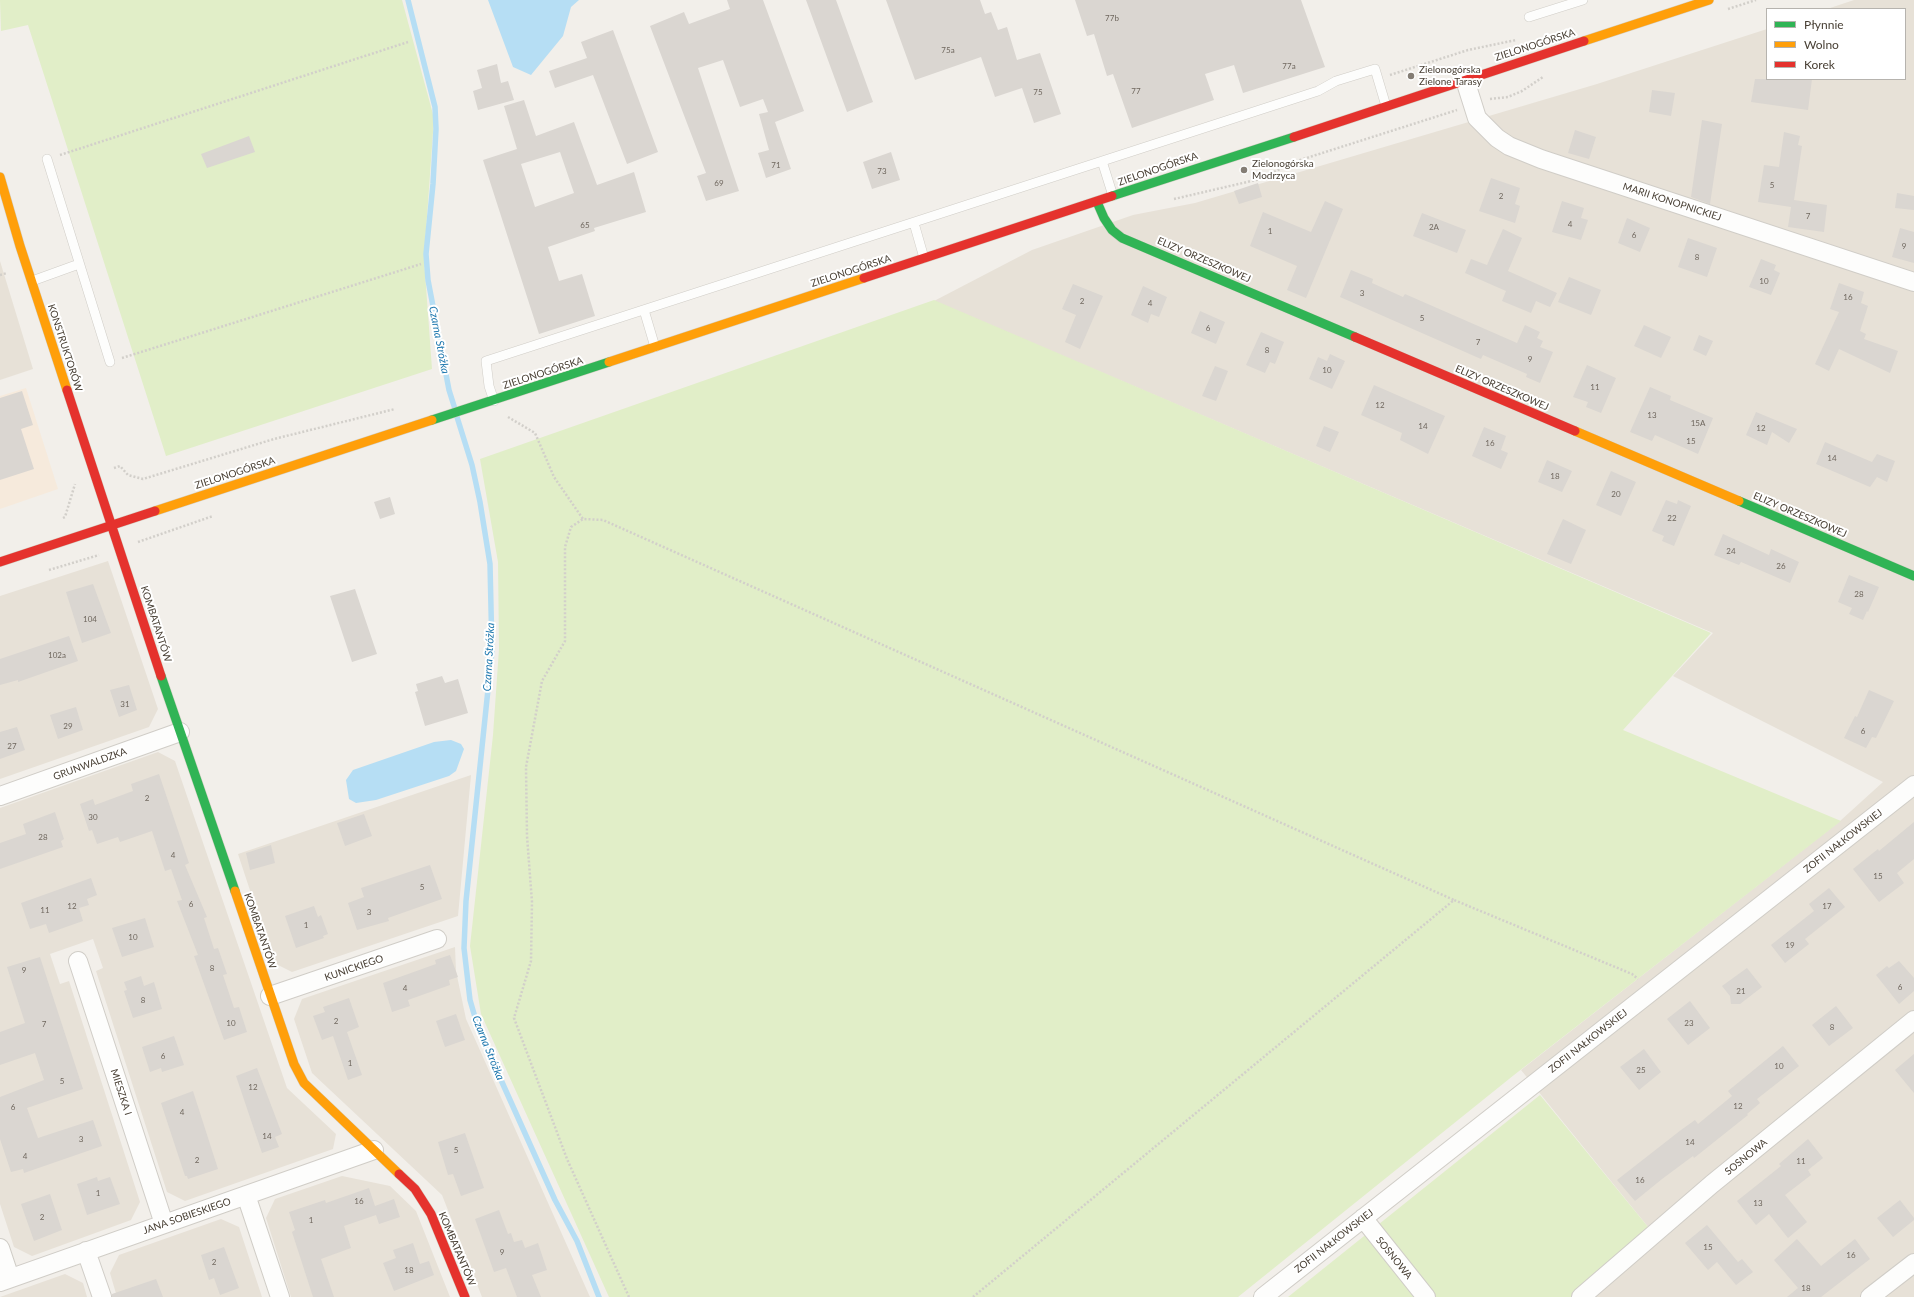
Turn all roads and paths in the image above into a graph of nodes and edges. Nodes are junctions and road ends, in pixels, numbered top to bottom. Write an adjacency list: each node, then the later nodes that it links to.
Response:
1 (1583, 0): 3 (lane)
2 (1709, 0): 5 (street, ZIELONOGÓRSKA)
3 (1529, 17)
4 (408, 42): 7 (path)
5 (1465, 80): 6 (street, ZIELONOGÓRSKA); 19 (street, MARII KONOPNICKIEJ)
6 (1386, 106): 8 (lane); 10 (street, ZIELONOGÓRSKA)
7 (46, 159): 14 (lane)
8 (1102, 161): 10 (lane); 12 (lane)
9 (0, 177): 18 (street, KONSTRUKTORÓW)
10 (1113, 196): 11 (street, ZIELONOGÓRSKA)
11 (1097, 202): 13 (street, ZIELONOGÓRSKA); 30 (street, ELIZY ORZESZKOWEJ)
12 (914, 223): 13 (lane); 20 (lane)
13 (924, 258): 21 (street, ZIELONOGÓRSKA)
14 (79, 264): 18 (lane); 22 (lane)
15 (421, 264): 22 (path)
16 (7, 273): 17 (path)
17 (0, 275)
18 (31, 281): 25 (street, KONSTRUKTORÓW)
19 (1914, 282)
20 (644, 310): 21 (lane); 23 (lane)
21 (655, 347): 23 (street, ZIELONOGÓRSKA)
22 (110, 362)
23 (494, 401): 26 (path); 28 (street, ZIELONOGÓRSKA)
24 (397, 408): 25 (path)
25 (96, 474): 27 (path); 28 (street, KONSTRUKTORÓW)
26 (582, 519): 34 (path); 51 (path)
27 (58, 520)
28 (112, 525): 29 (street, ZIELONOGÓRSKA); 31 (street, KOMBATANTÓW)
29 (0, 562)
30 (1914, 576)
31 (180, 732): 33 (street, GRUNWALDZKA); 38 (street, KOMBATANTÓW)
32 (1914, 785): 37 (street, ZOFII NAŁKOWSKIEJ)
33 (0, 796)
34 (1454, 900): 37 (path); 52 (path)
35 (437, 939): 38 (street, KUNICKIEGO)
36 (78, 961): 43 (street, MIESZKA I)
37 (1651, 992): 42 (street, ZOFII NAŁKOWSKIEJ)
38 (270, 996): 40 (street, KOMBATANTÓW)
39 (1914, 1020): 55 (street, SOSNOWA)
40 (374, 1150): 41 (street, JANA SOBIESKIEGO); 50 (street, KOMBATANTÓW)
41 (246, 1195): 43 (street, JANA SOBIESKIEGO); 49 (street)
42 (1363, 1218): 53 (street, ZOFII NAŁKOWSKIEJ); 54 (street, SOSNOWA)
43 (164, 1224): 45 (street, JANA SOBIESKIEGO)
44 (0, 1248): 47 (street)
45 (86, 1251): 47 (street, JANA SOBIESKIEGO); 48 (street)
46 (1914, 1262): 56 (street)
47 (5, 1280)
48 (102, 1297)
49 (280, 1297)
50 (466, 1297)
51 (629, 1297)
52 (972, 1297)
53 (1263, 1297)
54 (1426, 1297)
55 (1581, 1297)
56 (1870, 1297)

